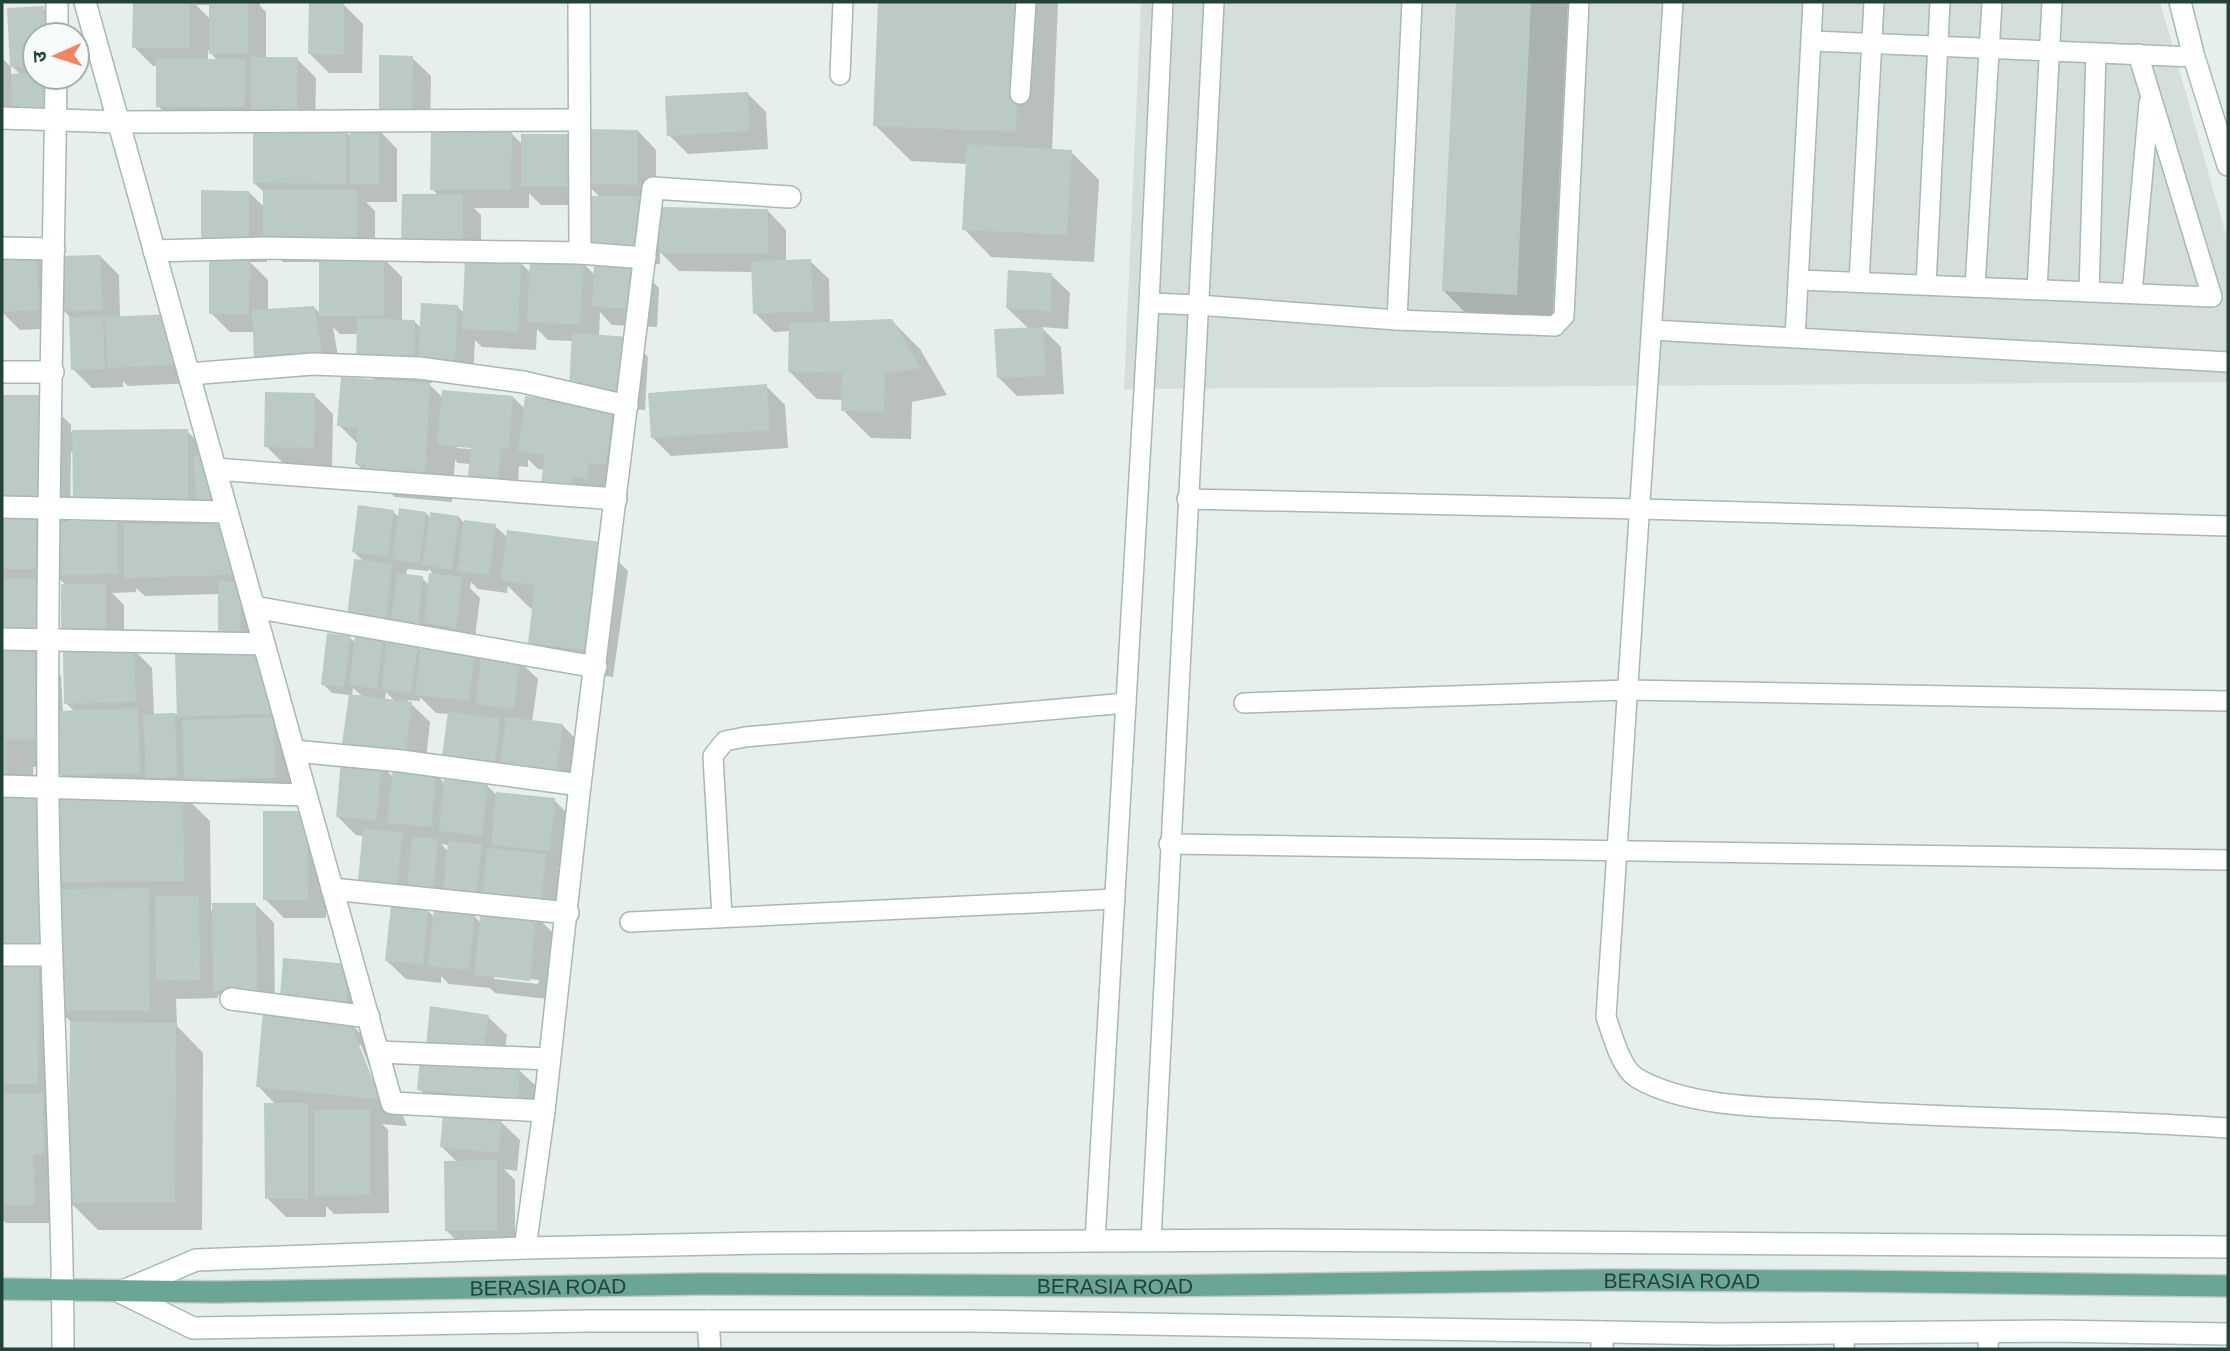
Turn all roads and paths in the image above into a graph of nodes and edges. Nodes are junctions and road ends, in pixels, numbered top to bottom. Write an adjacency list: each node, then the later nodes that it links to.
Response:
1 (57, 2): 17 (street)
2 (85, 2): 33 (street)
3 (579, 2): 32 (street)
4 (844, 2): 26 (lane)
5 (1026, 2): 29 (lane)
6 (1163, 2): 48 (lane)
7 (1214, 2): 49 (lane)
8 (1412, 2): 50 (lane)
9 (1579, 2): 50 (lane)
10 (1673, 2): 51 (lane)
11 (1813, 2): 18 (lane)
12 (1874, 2): 19 (lane)
13 (1940, 2): 20 (lane)
14 (1992, 2): 21 (lane)
15 (2052, 2): 22 (lane)
16 (2180, 2): 25 (street)
17 (57, 21)
18 (1812, 41): 19 (lane); 41 (lane)
19 (1872, 43): 20 (lane); 42 (lane)
20 (1938, 46): 21 (lane); 43 (lane)
21 (1989, 48): 22 (lane); 44 (lane)
22 (2049, 51): 23 (lane); 45 (lane)
23 (2096, 52): 24 (lane); 46 (lane)
24 (2138, 54): 25 (lane); 28 (lane)
25 (2194, 57): 34 (street)
26 (840, 75)
27 (56, 91): 31 (street)
28 (2149, 93): 47 (lane); 47 (lane)
29 (1020, 94)
30 (2, 118): 31 (street)
31 (56, 119): 33 (street); 37 (street)
32 (579, 120): 33 (street); 39 (street)
33 (119, 122): 38 (street)
34 (2228, 164)
35 (790, 197): 40 (street)
36 (2, 248): 37 (street)
37 (54, 249): 54 (street)
38 (154, 251): 39 (street); 56 (street)
39 (580, 253): 40 (street)
40 (645, 258): 57 (street)
41 (1800, 280): 42 (lane); 52 (lane)
42 (1859, 282): 43 (lane)
43 (1926, 285): 44 (lane)
44 (1975, 287): 45 (lane)
45 (2037, 290): 46 (lane)
46 (2089, 292): 47 (lane)
47 (2132, 293)
48 (1149, 303): 49 (lane); 73 (lane)
49 (1198, 305): 50 (lane); 60 (lane)
50 (1397, 320)
51 (1653, 330): 52 (lane); 63 (lane)
52 (1795, 338): 53 (lane)
53 (2228, 362)
54 (52, 372): 55 (street); 62 (street)
55 (2, 373)
56 (189, 374): 57 (street); 58 (street)
57 (627, 406): 59 (street)
58 (215, 469): 59 (street); 64 (street)
59 (616, 499): 70 (street)
60 (1187, 499): 63 (lane); 80 (lane)
61 (2, 507): 62 (street)
62 (50, 507): 64 (street); 68 (street)
63 (1640, 509): 65 (lane); 71 (lane)
64 (227, 512): 66 (street)
65 (2228, 526)
66 (254, 607): 69 (street); 70 (street)
67 (2, 639): 68 (street)
68 (48, 639): 69 (street); 78 (street)
69 (264, 644): 75 (street)
70 (596, 667): 76 (street)
71 (1627, 690): 72 (lane); 74 (lane); 81 (lane)
72 (2228, 701)
73 (1126, 703): 84 (lane); 86 (lane)
74 (1244, 703)
75 (294, 751): 76 (street); 79 (street)
76 (580, 785): 85 (street)
77 (2, 786): 78 (street)
78 (48, 787): 79 (street); 89 (street)
79 (306, 794): 83 (street)
80 (1170, 844): 81 (lane); 96 (lane)
81 (1617, 851): 82 (lane); 95 (lane)
82 (2228, 860)
83 (332, 889): 85 (street); 91 (street)
84 (1115, 899): 86 (lane); 97 (lane)
85 (568, 913): 93 (street)
86 (722, 917): 87 (lane)
87 (630, 922)
88 (2, 955): 89 (street)
89 (50, 955): 102 (street)
90 (231, 999): 91 (street)
91 (369, 1017): 92 (street)
92 (379, 1052): 93 (street); 94 (street)
93 (548, 1059): 94 (street)
94 (544, 1111): 98 (street)
95 (2228, 1128)
96 (1151, 1240): 97 (street); 99 (street)
97 (1095, 1241): 98 (street)
98 (525, 1248): 103 (street)
99 (2228, 1248)
100 (2228, 1286): 103 (main road, BERASIA ROAD)
101 (2, 1289): 102 (main road, BERASIA ROAD)
102 (63, 1290): 103 (main road, BERASIA ROAD); 109 (street)
103 (120, 1292): 104 (street)
104 (708, 1321): 106 (street); 110 (street)
105 (2228, 1334): 108 (street)
106 (1602, 1341): 107 (street)
107 (1845, 1341): 108 (street)
108 (1988, 1341)
109 (63, 1349)
110 (710, 1349)

